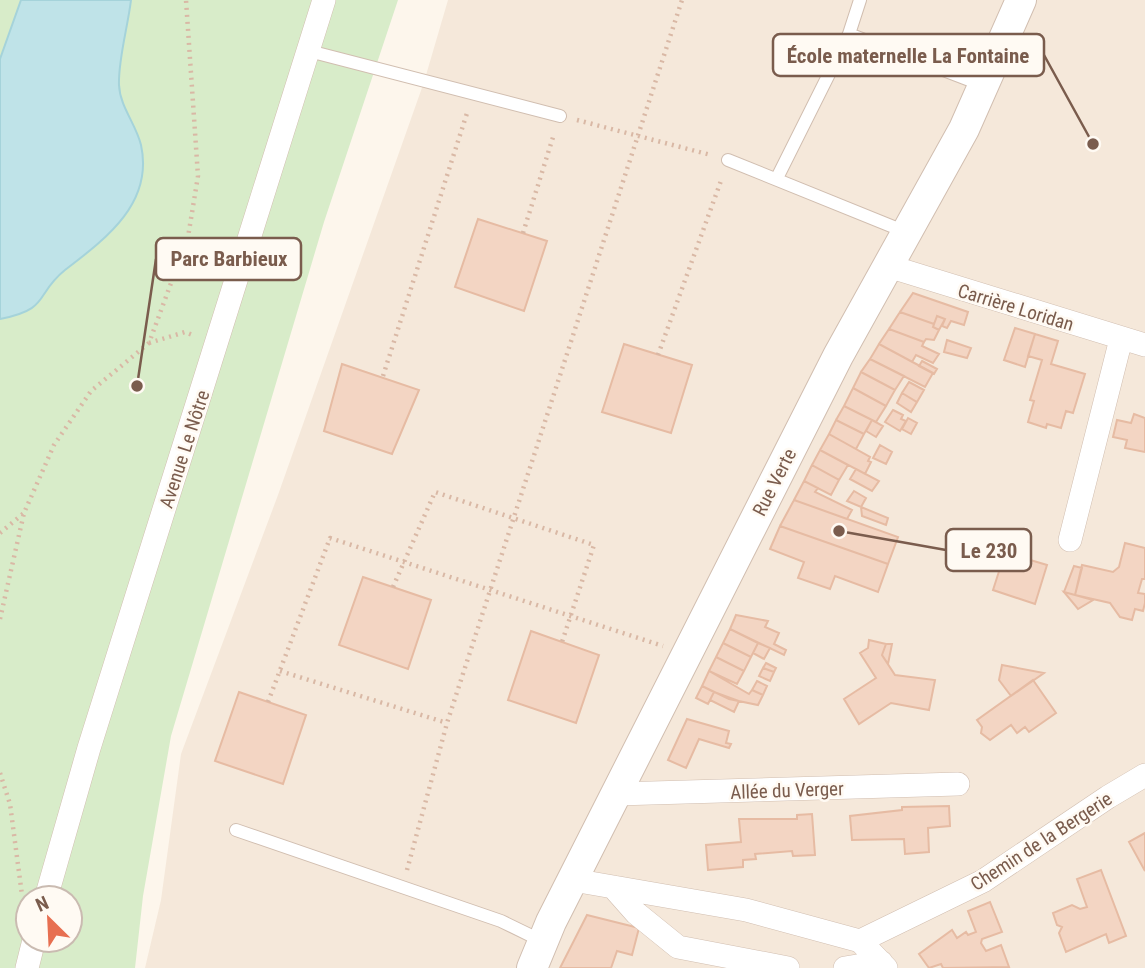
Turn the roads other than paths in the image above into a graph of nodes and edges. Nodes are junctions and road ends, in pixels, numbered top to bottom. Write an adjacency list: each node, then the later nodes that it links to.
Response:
1 (324, 0): 5 (street, Avenue Le Nôtre)
2 (860, 0): 4 (lane)
3 (1021, 0): 6 (street, Rue Verte)
4 (849, 34): 6 (lane); 9 (lane)
5 (309, 51): 7 (lane); 20 (street, Avenue Le Nôtre)
6 (985, 87): 10 (street, Rue Verte)
7 (560, 116)
8 (728, 160): 9 (lane)
9 (777, 178): 10 (lane)
10 (907, 232): 11 (street, Rue Verte)
11 (888, 266): 12 (street, Carrière Loridan); 17 (street, Rue Verte)
12 (1121, 339): 13 (street, Carrière Loridan); 14 (street)
13 (1145, 345)
14 (1070, 540)
15 (1145, 775): 22 (street, Chemin de la Bergerie)
16 (958, 784): 17 (street, Allée du Verger)
17 (617, 794): 19 (street, Rue Verte)
18 (236, 830): 23 (lane)
19 (573, 880): 21 (street); 23 (street, Rue Verte)
20 (50, 884)
21 (613, 887): 22 (street); 25 (street)
22 (860, 941): 24 (street)
23 (537, 955)
24 (883, 965): 26 (street)
25 (788, 968)
26 (845, 968)

